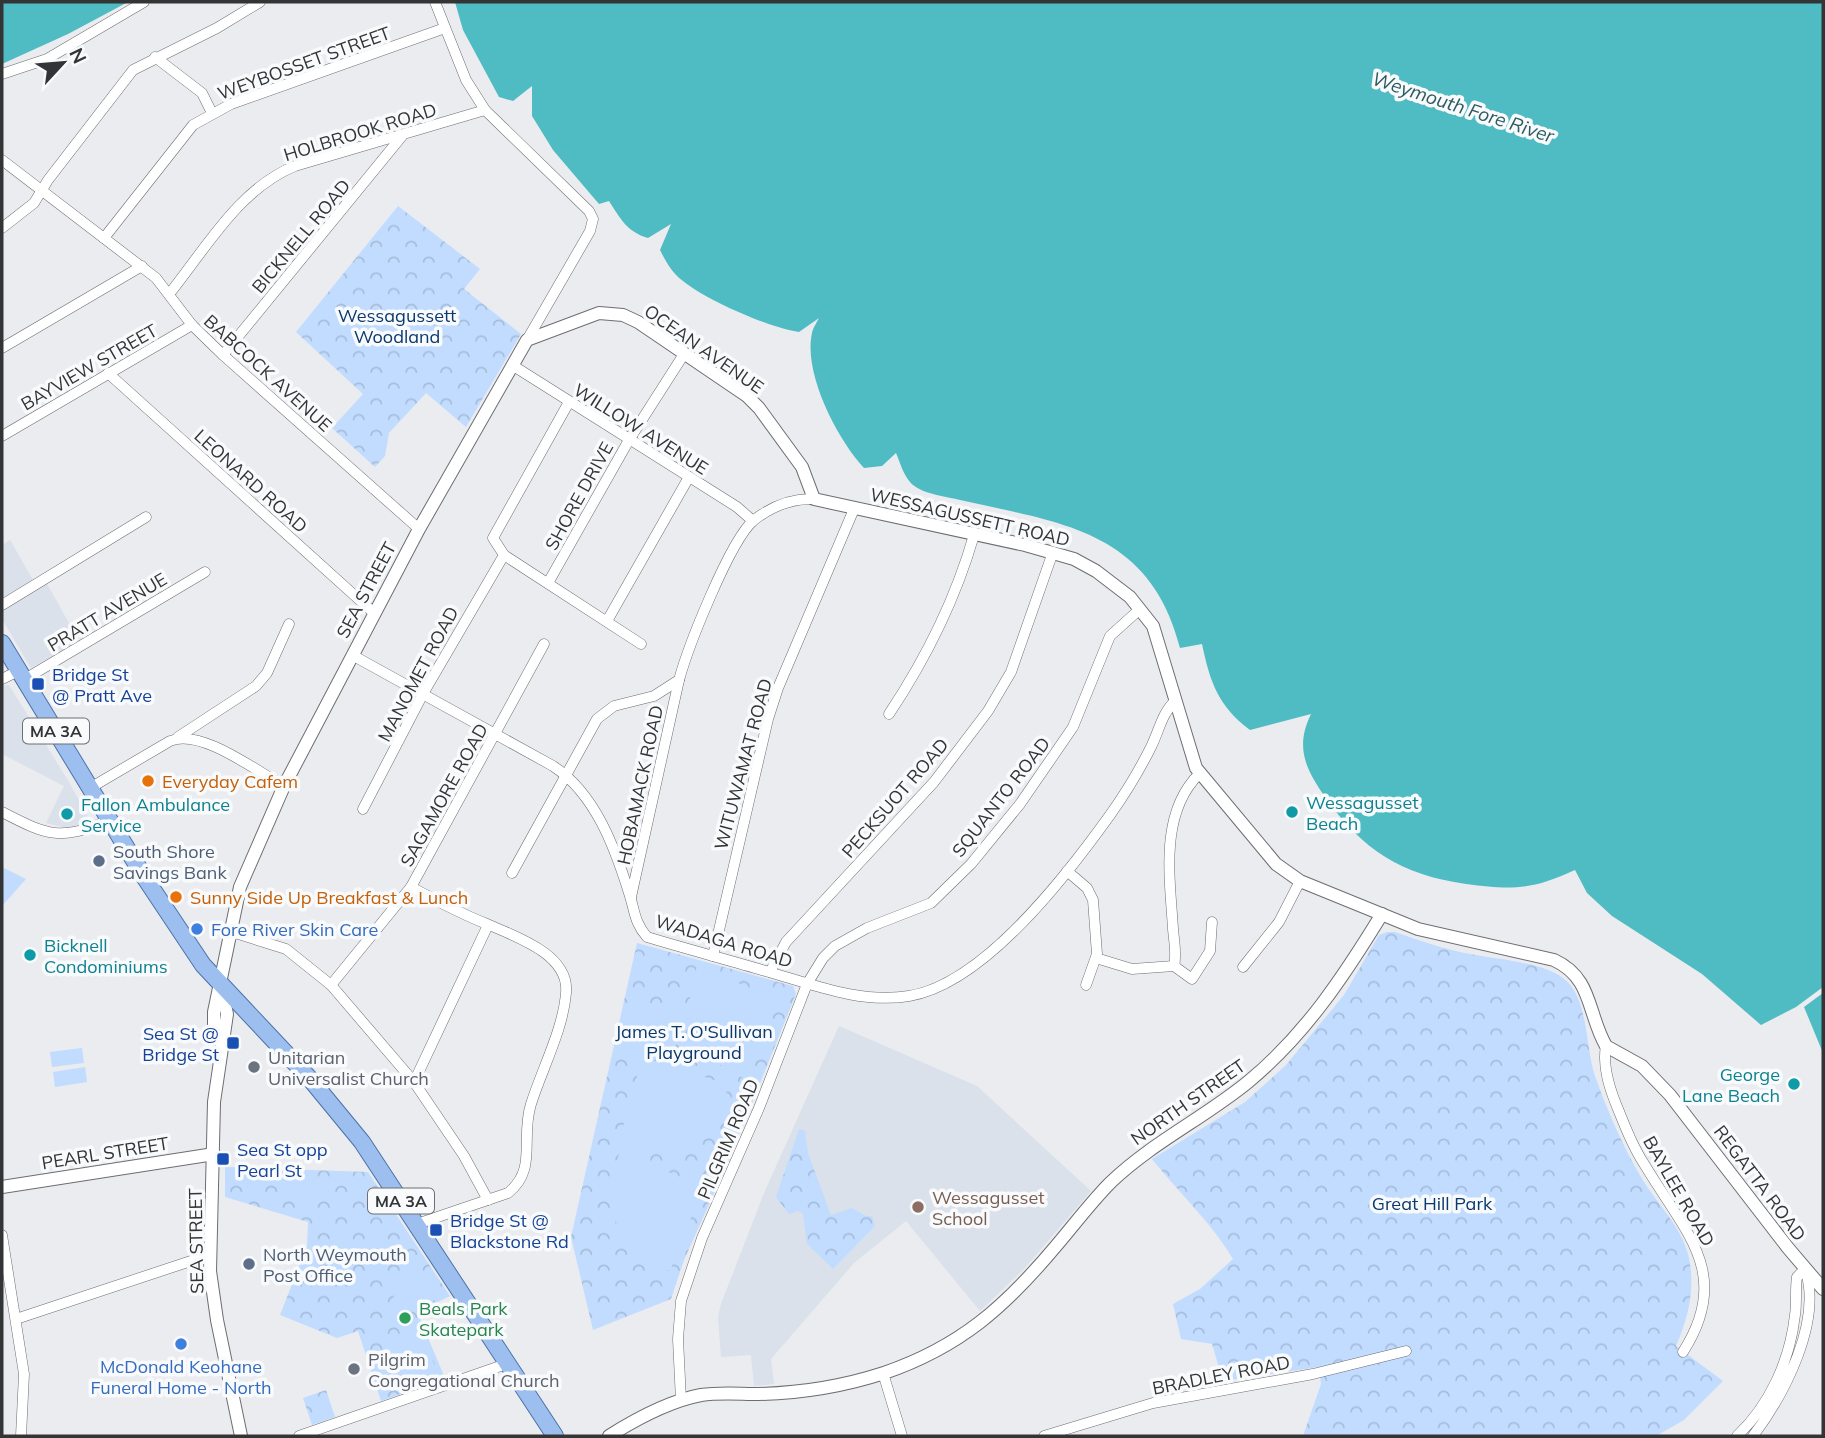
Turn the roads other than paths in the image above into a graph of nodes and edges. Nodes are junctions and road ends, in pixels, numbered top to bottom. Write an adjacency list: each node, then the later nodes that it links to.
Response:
1 (144, 2): 6 (street)
2 (260, 2): 5 (street)
3 (435, 2): 4 (street)
4 (445, 28): 7 (street); 8 (street, WEYBOSSET STREET)
5 (155, 57): 8 (street); 11 (street)
6 (2, 74)
7 (485, 110): 9 (street, HOLBROOK ROAD); 17 (street, SEA STREET)
8 (212, 113): 13 (street, WEYBOSSET STREET)
9 (402, 136): 15 (street, HOLBROOK ROAD); 20 (street, BICKNELL ROAD)
10 (2, 160): 11 (street, BABCOCK AVENUE)
11 (42, 191): 12 (street); 13 (street, BABCOCK AVENUE)
12 (2, 228)
13 (104, 238): 14 (street, BABCOCK AVENUE)
14 (142, 266): 15 (street, BABCOCK AVENUE); 18 (street)
15 (170, 293): 16 (street, BABCOCK AVENUE)
16 (191, 325): 20 (street, BABCOCK AVENUE); 22 (street, BAYVIEW STREET)
17 (527, 340): 19 (street, OCEAN AVENUE); 21 (street, SEA STREET)
18 (2, 348)
19 (684, 354): 25 (street, SHORE DRIVE); 27 (street, OCEAN AVENUE)
20 (223, 355): 31 (street, BABCOCK AVENUE)
21 (512, 365): 23 (street, WILLOW AVENUE); 31 (street, SEA STREET)
22 (108, 373): 24 (street, BAYVIEW STREET); 39 (street, LEONARD ROAD)
23 (569, 402): 25 (street, WILLOW AVENUE); 34 (street)
24 (2, 436)
25 (629, 440): 26 (street, WILLOW AVENUE); 36 (street, SHORE DRIVE)
26 (690, 477): 30 (street, WILLOW AVENUE); 40 (street)
27 (814, 499): 28 (street, WESSAGUSSETT ROAD); 30 (street, WESSAGUSSETT ROAD)
28 (854, 509): 32 (street, WESSAGUSSETT ROAD); 72 (street, WITUWAMAT ROAD)
29 (146, 517): 37 (street)
30 (753, 521): 48 (street)
31 (419, 529): 39 (street, SEA STREET)
32 (974, 535): 33 (street, WESSAGUSSETT ROAD); 53 (street)
33 (1052, 552): 38 (street, WESSAGUSSETT ROAD); 76 (street, PECKSUOT ROAD)
34 (504, 555): 36 (street); 49 (street, MANOMET ROAD)
35 (205, 572): 46 (street, PRATT AVENUE)
36 (548, 583): 40 (street)
37 (2, 605)
38 (1140, 609): 51 (street, WESSAGUSSETT ROAD); 77 (street, SQUANTO ROAD)
39 (374, 613): 45 (street, SEA STREET)
40 (607, 621): 44 (street)
41 (289, 624): 55 (street)
42 (2, 643): 46 (main road, MA 3A)
43 (544, 644): 54 (street, SAGAMORE ROAD)
44 (640, 644)
45 (352, 655): 49 (street); 58 (street, SEA STREET)
46 (22, 675): 47 (street, PRATT AVENUE); 59 (main road, MA 3A)
47 (2, 679)
48 (679, 680): 50 (street); 52 (street, HOBAMACK ROAD)
49 (424, 692): 54 (street); 60 (street, MANOMET ROAD)
50 (654, 696): 52 (street); 56 (street)
51 (1175, 701): 57 (street, WESSAGUSSETT ROAD); 63 (street)
52 (671, 713): 67 (street, HOBAMACK ROAD)
53 (889, 714)
54 (496, 734): 56 (street); 66 (street, SAGAMORE ROAD)
55 (175, 739): 58 (street); 59 (street)
56 (565, 773): 64 (street); 67 (street, WADAGA ROAD)
57 (1199, 774): 65 (street, WESSAGUSSETT ROAD); 74 (street)
58 (284, 786): 71 (street, SEA STREET)
59 (90, 788): 62 (main road, MA 3A)
60 (363, 809)
61 (2, 812): 62 (street)
62 (109, 820): 78 (main road, MA 3A)
63 (1067, 871): 73 (street); 77 (street)
64 (512, 873)
65 (1300, 881): 68 (street, WESSAGUSSETT ROAD); 75 (street)
66 (411, 887): 70 (street); 79 (street, SAGAMORE ROAD)
67 (631, 897): 72 (street, WADAGA ROAD)
68 (1382, 914): 84 (street, WESSAGUSSETT ROAD); 98 (street, NORTH STREET)
69 (1212, 922): 74 (street)
70 (488, 925): 85 (street); 88 (street)
71 (229, 931): 78 (street, SEA STREET); 79 (street)
72 (713, 956): 76 (street, WADAGA ROAD)
73 (1096, 958): 74 (street); 80 (street)
74 (1174, 966)
75 (1243, 967)
76 (769, 972): 77 (street, WADAGA ROAD)
77 (807, 984): 99 (street, PILGRIM ROAD)
78 (221, 985): 81 (main road, MA 3A); 82 (street, SEA STREET); 83 (street, SEA STREET)
79 (331, 985): 85 (street)
80 (1086, 985)
81 (258, 1023): 82 (street); 89 (main road, MA 3A)
82 (226, 1029): 83 (street, SEA STREET)
83 (221, 1043): 86 (street, SEA STREET)
84 (1606, 1046): 92 (street, REGATTA ROAD); 96 (street, BAYLEE ROAD)
85 (414, 1082): 88 (street)
86 (214, 1154): 87 (street, PEARL STREET); 91 (street, SEA STREET)
87 (2, 1187)
88 (488, 1200): 89 (street)
89 (417, 1224): 97 (main road, MA 3A)
90 (2, 1235): 94 (street)
91 (209, 1255): 94 (street); 101 (street, SEA STREET)
92 (1805, 1269): 93 (street, REGATTA ROAD); 107 (street); 108 (street)
93 (1823, 1289)
94 (16, 1319): 100 (street)
95 (1406, 1351): 106 (street, BRADLEY ROAD)
96 (1683, 1352)
97 (509, 1363): 102 (street); 103 (main road, MA 3A)
98 (883, 1373): 99 (street, NORTH STREET); 105 (street)
99 (681, 1400): 104 (street, NORTH STREET)
100 (21, 1436)
101 (241, 1436)
102 (299, 1436)
103 (555, 1436)
104 (609, 1436)
105 (902, 1436)
106 (1044, 1436)
107 (1737, 1436)
108 (1753, 1436)

